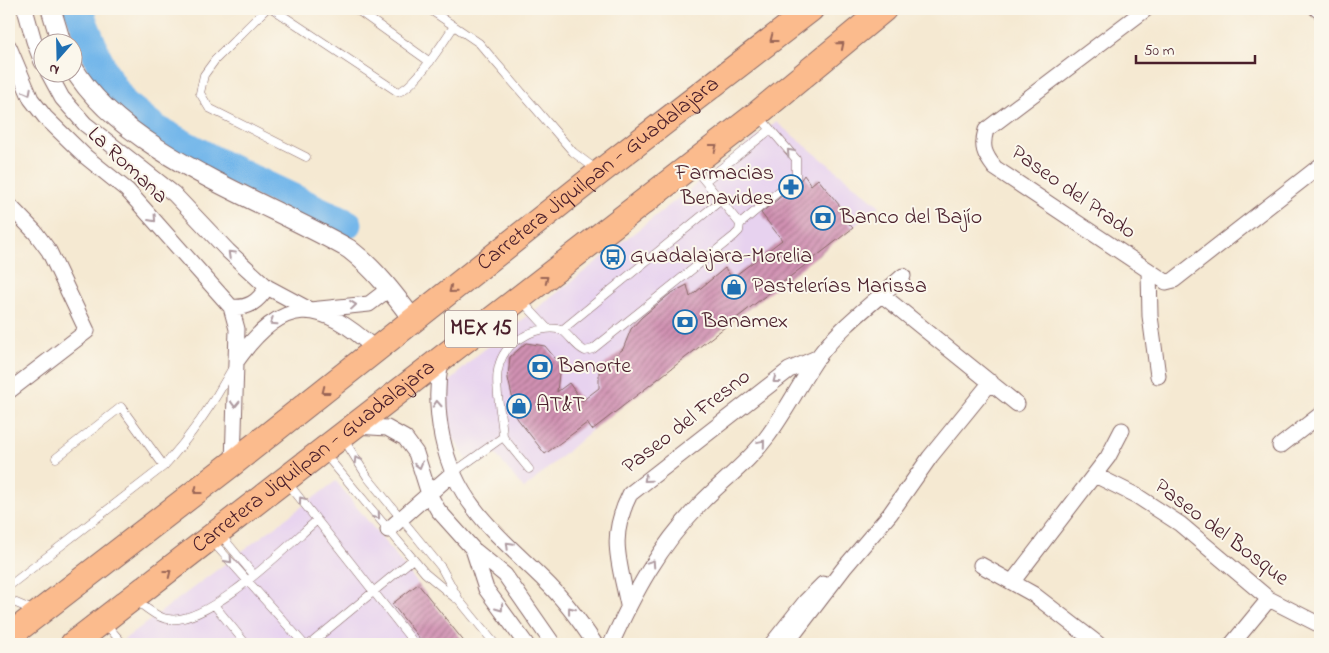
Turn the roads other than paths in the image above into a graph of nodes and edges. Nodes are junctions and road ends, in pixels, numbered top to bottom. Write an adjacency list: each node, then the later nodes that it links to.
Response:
1 (25, 9): 14 (street)
2 (51, 9): 13 (street)
3 (266, 9): 20 (lane)
4 (274, 9): 16 (lane)
5 (356, 9): 16 (lane)
6 (429, 9): 12 (lane)
7 (811, 9): 22 (highway, Carretera Jiquilpan - Guadalajara / MEX 15, one-way to 22)
8 (884, 9): 19 (highway, Carretera Jiquilpan - Guadalajara / MEX 15, one-way to 8)
9 (1146, 9): 27 (street, Paseo del Prado)
10 (1317, 9): 11 (street)
11 (1320, 11)
12 (454, 26): 16 (lane); 22 (lane)
13 (58, 32)
14 (32, 34)
15 (9, 47): 33 (street, La Romana, one-way to 33)
16 (430, 62)
17 (82, 79): 30 (street)
18 (53, 82): 29 (street, La Romana, one-way to 18)
19 (764, 122): 23 (highway, Carretera Jiquilpan - Guadalajara / MEX 15); 26 (lane, one-way to 19)
20 (306, 158)
21 (1320, 166): 27 (street, Paseo del Prado)
22 (600, 172): 35 (highway, Carretera Jiquilpan - Guadalajara / MEX 15, one-way to 35)
23 (698, 173): 24 (lane); 32 (highway, Carretera Jiquilpan - Guadalajara / MEX 15, one-way to 23)
24 (720, 201): 26 (lane); 37 (lane)
25 (9, 205): 44 (street)
26 (740, 224): 37 (lane)
27 (1148, 271): 42 (street)
28 (903, 276): 31 (street, Paseo del Fresno)
29 (267, 287): 33 (street); 34 (street, La Romana)
30 (390, 288): 34 (street, one-way to 30); 35 (street)
31 (882, 295): 39 (street, Paseo del Fresno); 43 (street)
32 (520, 299): 36 (lane); 40 (highway, Carretera Jiquilpan - Guadalajara / MEX 15)
33 (231, 307): 41 (street, La Romana)
34 (310, 310): 38 (street, La Romana); 41 (street, one-way to 41)
35 (414, 321): 38 (highway, Carretera Jiquilpan - Guadalajara / MEX 15)
36 (547, 328): 37 (lane); 49 (lane)
37 (562, 330)
38 (376, 350): 53 (highway, Carretera Jiquilpan - Guadalajara / MEX 15, one-way to 53)
39 (818, 357): 77 (street, Paseo del Fresno, one-way to 39); 77 (street, Paseo del Fresno, one-way to 77)
40 (442, 360): 48 (highway, Carretera Jiquilpan - Guadalajara / MEX 15); 56 (street, one-way to 40)
41 (236, 363): 53 (street, La Romana, one-way to 53); 54 (lane)
42 (1158, 376)
43 (991, 382): 45 (street); 67 (street)
44 (9, 391)
45 (1017, 404)
46 (1320, 415): 50 (street)
47 (1122, 430): 57 (street)
48 (349, 431): 51 (highway, Carretera Jiquilpan - Guadalajara / MEX 15); 59 (street, one-way to 59); 60 (lane, one-way to 48)
49 (503, 437): 55 (lane); 56 (lane)
50 (1280, 446)
51 (323, 452): 58 (highway, Carretera Jiquilpan - Guadalajara / MEX 15); 62 (lane, one-way to 62)
52 (56, 458): 54 (lane)
53 (233, 463): 79 (highway, Carretera Jiquilpan - Guadalajara / MEX 15, one-way to 79)
54 (164, 466): 71 (lane)
55 (529, 468)
56 (454, 472): 59 (street); 92 (street, one-way to 56)
57 (1095, 475): 70 (street); 74 (street, Paseo del Bosque)
58 (286, 480): 61 (lane, one-way to 58); 63 (highway, Carretera Jiquilpan - Guadalajara / MEX 15)
59 (429, 494): 60 (street); 64 (street)
60 (402, 518): 62 (street); 76 (lane)
61 (316, 521): 68 (lane); 72 (lane)
62 (388, 530): 65 (lane)
63 (214, 536): 68 (lane); 69 (lane, one-way to 69); 73 (highway, Carretera Jiquilpan - Guadalajara / MEX 15, one-way to 63)
64 (473, 549): 90 (street, one-way to 90); 91 (street)
65 (413, 559): 72 (lane); 76 (lane)
66 (981, 565): 70 (street)
67 (844, 568): 94 (street); 95 (street)
68 (254, 574): 69 (lane)
69 (246, 581): 78 (lane); 86 (lane)
70 (1013, 581): 96 (street)
71 (9, 586)
72 (374, 593): 87 (lane); 88 (lane)
73 (134, 599): 78 (lane); 80 (highway, Carretera Jiquilpan - Guadalajara / MEX 15)
74 (1269, 599): 81 (street, Paseo del Bosque); 97 (street)
75 (9, 600): 79 (lane)
76 (458, 600): 89 (lane)
77 (628, 605): 93 (street, Paseo del Fresno)
78 (215, 606): 85 (lane)
79 (39, 612): 82 (highway, Carretera Jiquilpan - Guadalajara / MEX 15)
80 (103, 621): 83 (highway, Carretera Jiquilpan - Guadalajara / MEX 15); 84 (lane)
81 (1320, 625)
82 (9, 636)
83 (73, 644)
84 (122, 644)
85 (246, 644)
86 (304, 644)
87 (310, 644)
88 (415, 644)
89 (495, 644)
90 (526, 644)
91 (553, 644)
92 (595, 644)
93 (611, 644)
94 (772, 644)
95 (786, 644)
96 (1098, 644)
97 (1232, 644)

